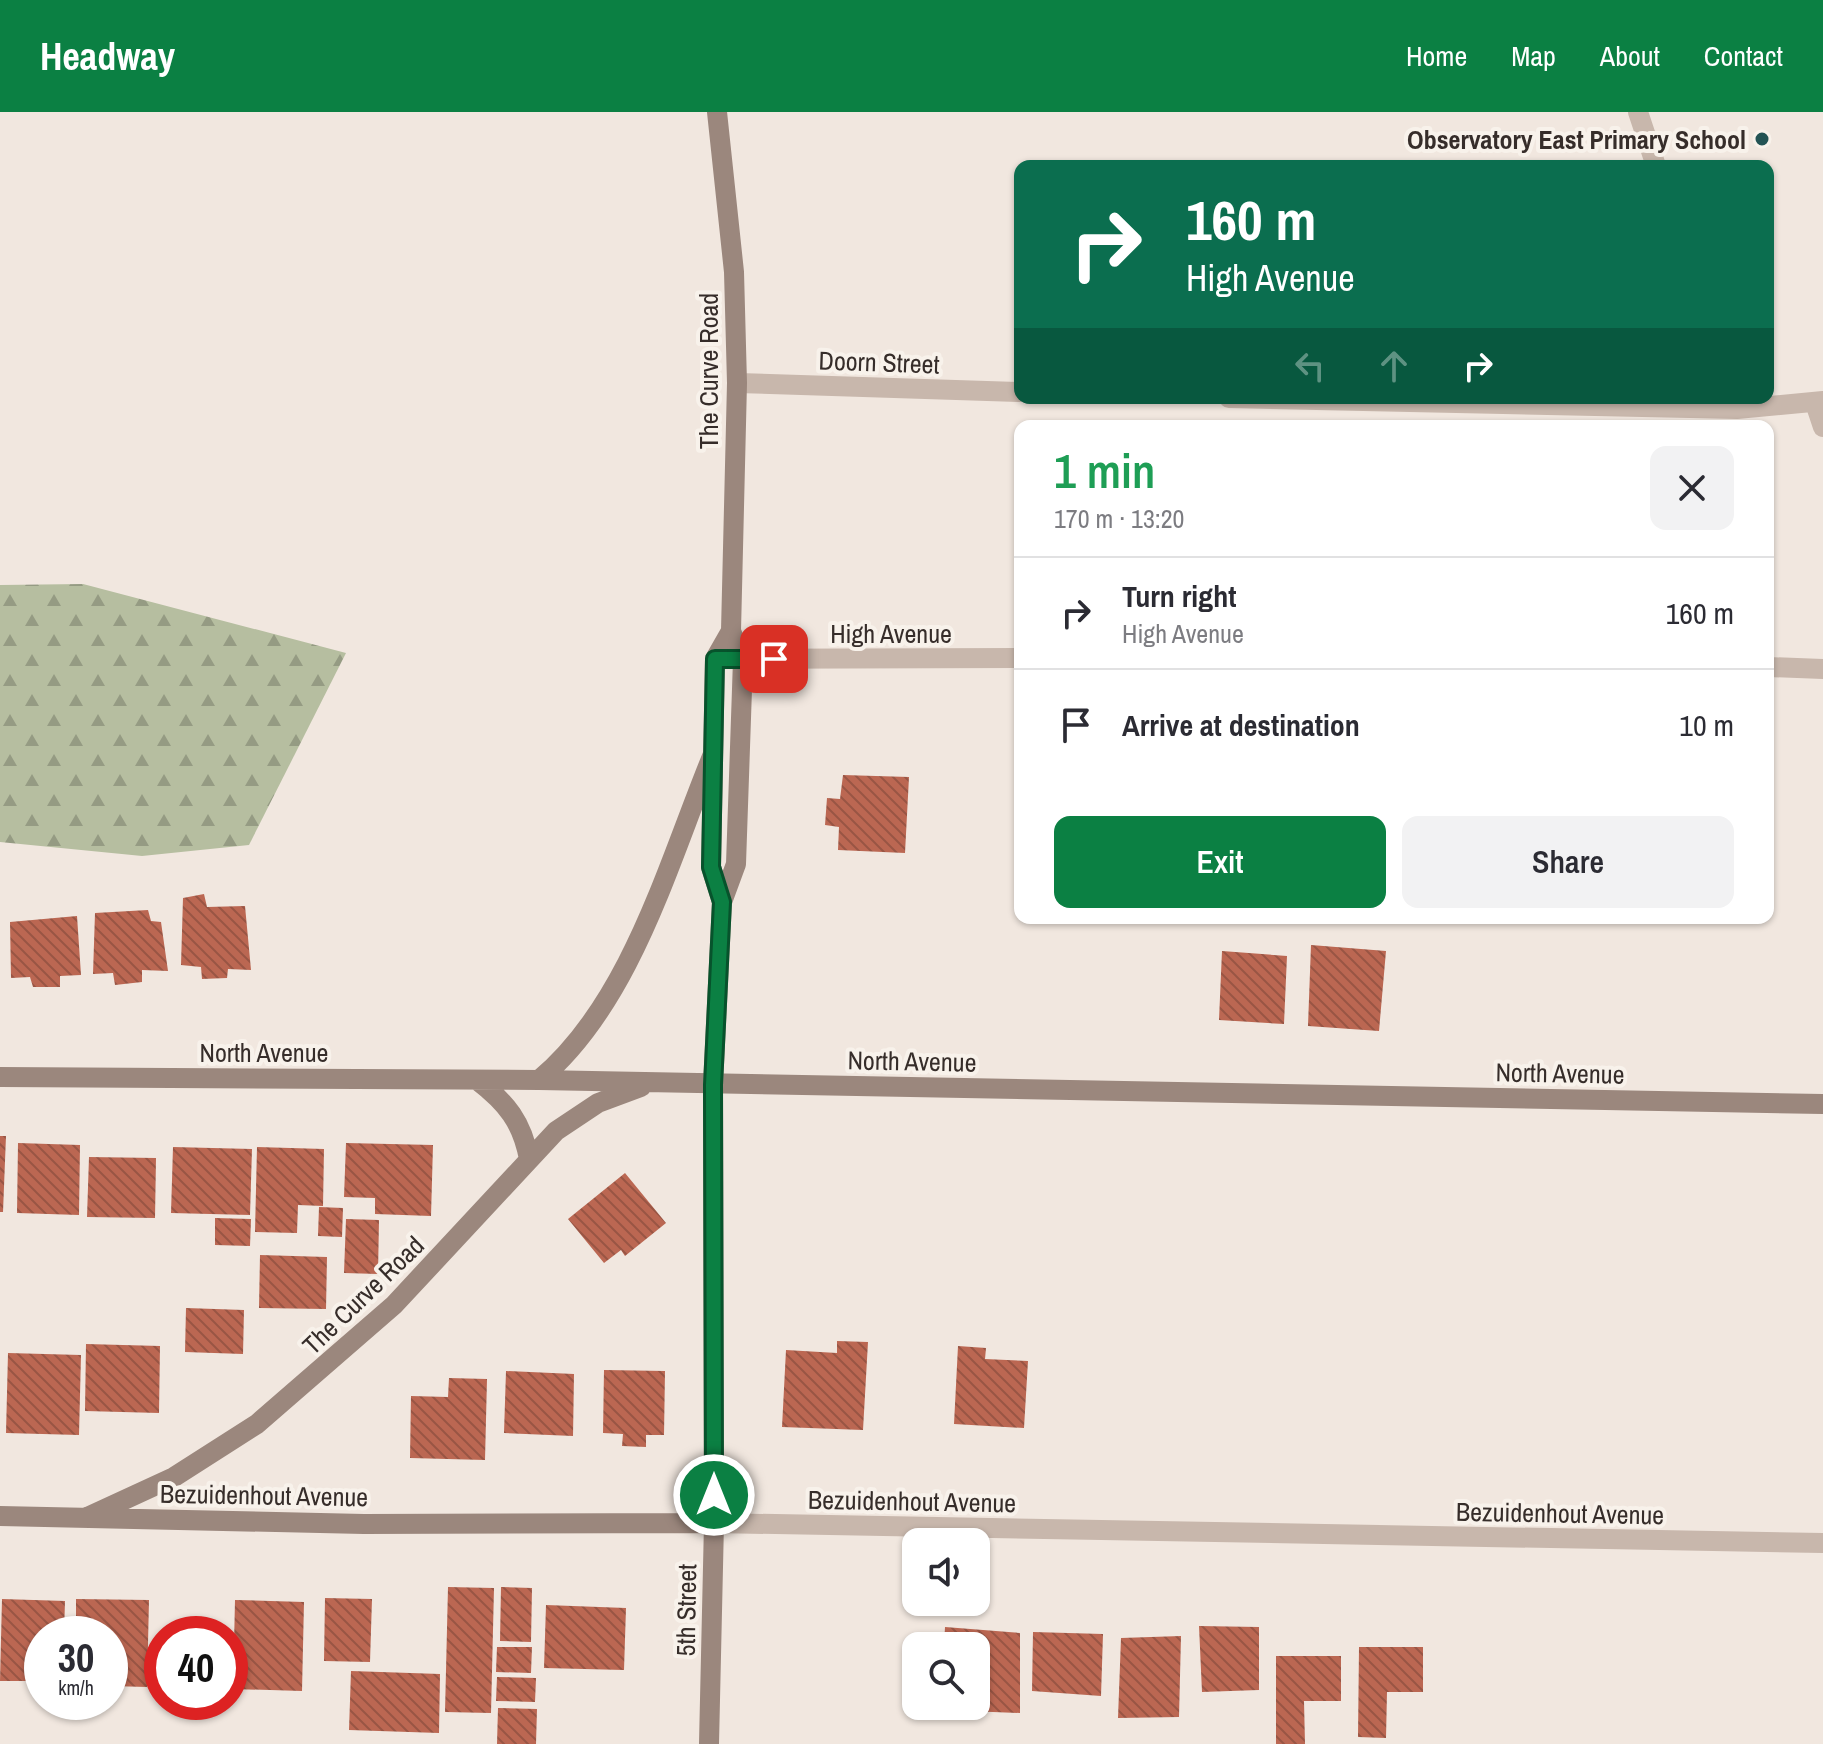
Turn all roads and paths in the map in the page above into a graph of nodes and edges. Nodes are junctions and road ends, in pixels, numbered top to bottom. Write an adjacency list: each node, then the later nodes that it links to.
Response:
1 (717, 112): 4 (street, The Curve Road)
2 (1638, 112): 3 (street)
3 (1654, 160)
4 (737, 383): 5 (street, Doorn Street); 9 (street, The Curve Road)
5 (1014, 392)
6 (1819, 402): 7 (street); 8 (street)
7 (1774, 403)
8 (1823, 427)
9 (731, 631): 11 (street, 5th Street); 12 (street, 5th Street)
10 (1014, 658): 12 (street, High Avenue)
11 (715, 659): 12 (street, High Avenue); 15 (street, 5th Street)
12 (743, 660): 16 (street, 5th Street)
13 (1774, 667): 14 (street)
14 (1823, 669)
15 (713, 754): 16 (street, 5th Street); 19 (street)
16 (722, 902): 21 (street, 5th Street)
17 (0, 1077): 18 (street, North Avenue)
18 (477, 1080): 19 (street, North Avenue); 23 (street)
19 (539, 1080): 20 (street, North Avenue)
20 (652, 1082): 21 (street, North Avenue); 23 (street, The Curve Road)
21 (713, 1085): 22 (street, North Avenue); 26 (street, 5th Street)
22 (1823, 1104)
23 (529, 1159): 25 (street, The Curve Road)
24 (0, 1516): 25 (street, Bezuidenhout Avenue)
25 (85, 1518): 26 (street, Bezuidenhout Avenue)
26 (714, 1523): 27 (street, Bezuidenhout Avenue); 28 (street, 5th Street)
27 (1823, 1543)
28 (709, 1744)

